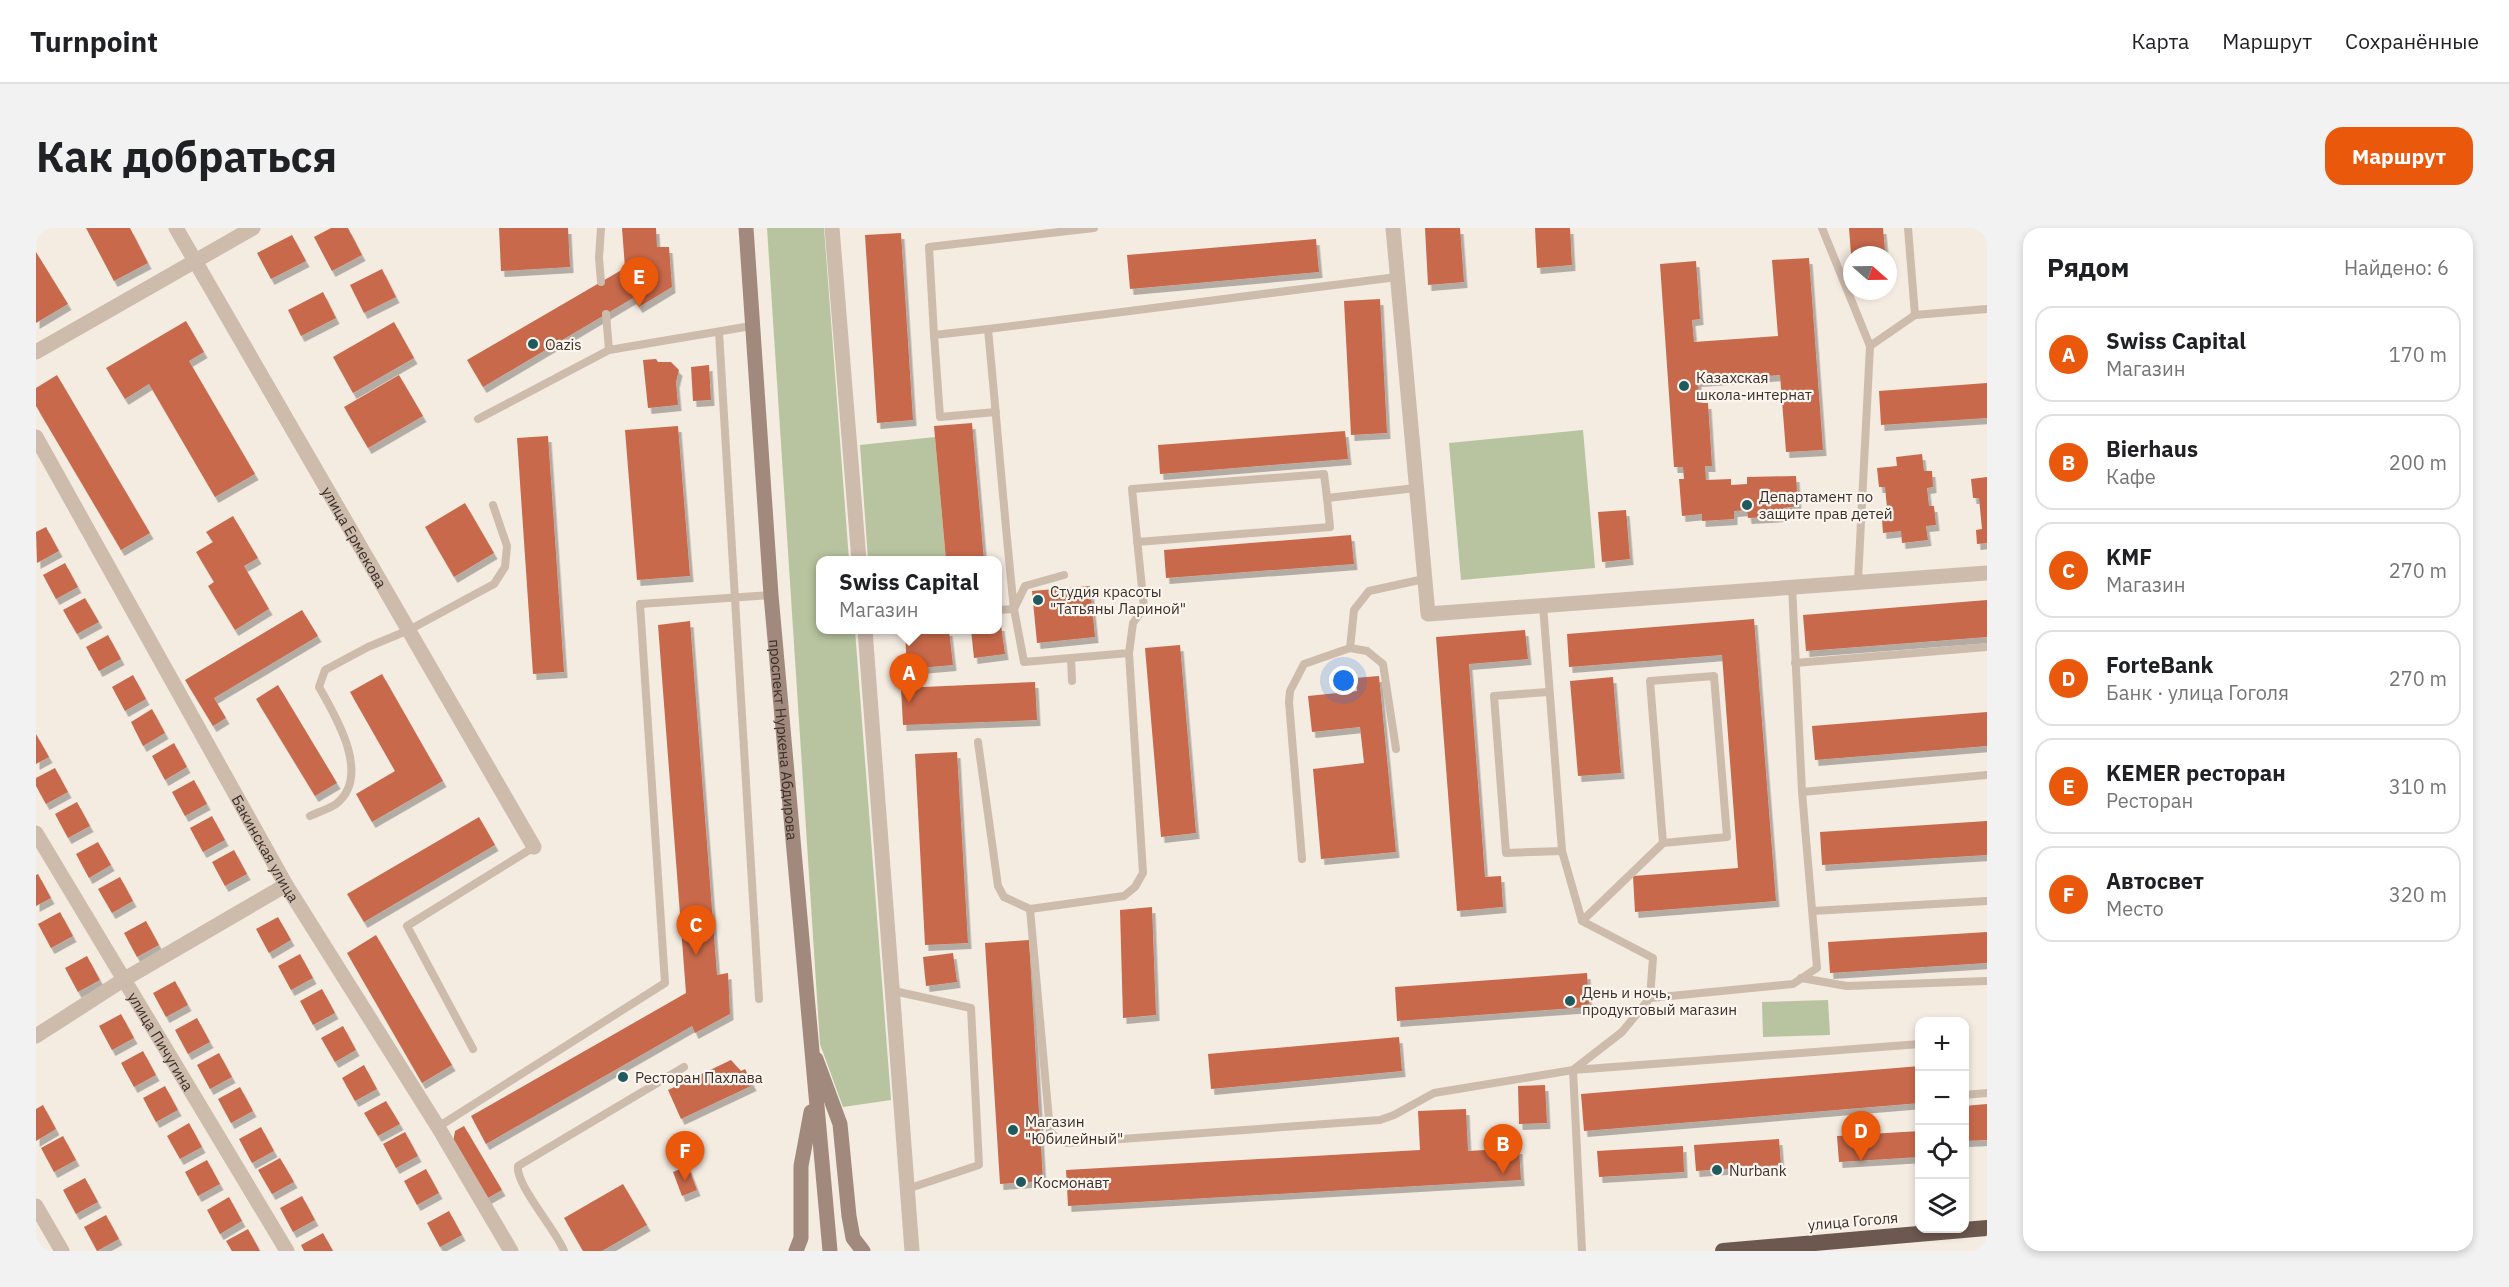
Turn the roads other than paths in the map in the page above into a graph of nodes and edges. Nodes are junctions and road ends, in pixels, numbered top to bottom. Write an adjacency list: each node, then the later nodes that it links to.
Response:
1 (176, 228): 10 (street, улица Ермекова)
2 (253, 228): 10 (street)
3 (602, 228): 12 (lane)
4 (746, 228): 16 (main road, проспект Нуркена Абдирова)
5 (832, 228): 30 (street)
6 (1094, 228): 19 (lane)
7 (1393, 228): 11 (street)
8 (1822, 228): 20 (lane)
9 (1908, 228): 15 (lane)
10 (196, 262): 22 (street); 41 (street, улица Ермекова)
11 (1397, 277): 17 (lane); 26 (street)
12 (601, 282)
13 (1987, 309): 15 (lane)
14 (606, 314): 21 (lane)
15 (1915, 315): 20 (lane)
16 (751, 326): 18 (lane); 36 (main road, проспект Нуркена Абдирова)
17 (988, 329): 19 (lane); 23 (lane)
18 (719, 332): 21 (lane); 37 (lane)
19 (934, 335): 23 (lane)
20 (1870, 346): 34 (lane)
21 (609, 350): 24 (lane)
22 (36, 352)
23 (996, 412): 39 (lane)
24 (478, 419)
25 (36, 436): 60 (street, Бакинская улица)
26 (1416, 488): 27 (lane); 33 (street)
27 (1327, 498): 29 (lane); 29 (lane)
28 (493, 505): 41 (lane)
29 (1137, 542): 45 (lane)
30 (859, 556)
31 (1987, 573): 34 (street)
32 (1064, 575): 39 (lane)
33 (1424, 579): 38 (street); 44 (lane)
34 (1858, 581): 35 (street)
35 (1792, 586): 38 (street); 47 (lane)
36 (771, 595): 37 (lane); 73 (main road, проспект Нуркена Абдирова)
37 (735, 598): 70 (lane); 80 (lane)
38 (1543, 605): 49 (lane)
39 (1014, 609): 40 (lane); 46 (lane)
40 (1002, 610)
41 (409, 630): 54 (lane); 57 (street, улица Ермекова)
42 (865, 634): 68 (street)
43 (1987, 647): 47 (lane)
44 (1350, 648): 51 (lane); 59 (lane)
45 (1129, 653): 46 (lane); 62 (lane)
46 (1071, 658): 48 (lane)
47 (1795, 663): 53 (lane)
48 (1072, 681)
49 (1548, 692): 58 (lane); 58 (lane)
50 (978, 742): 62 (lane)
51 (1396, 749)
52 (1987, 775): 53 (lane)
53 (1802, 792): 63 (lane)
54 (310, 816)
55 (36, 833): 66 (street, улица Пичугина)
56 (1663, 843): 56 (lane); 64 (lane)
57 (534, 847): 74 (lane)
58 (1562, 851): 64 (lane)
59 (1302, 859)
60 (286, 885): 66 (street); 80 (street, Бакинская улица)
61 (1987, 901): 63 (lane)
62 (1030, 909): 76 (lane)
63 (1813, 910): 65 (lane)
64 (1582, 921): 69 (lane)
65 (1801, 978): 67 (lane); 69 (lane)
66 (123, 980): 71 (street); 86 (street, улица Пичугина)
67 (1987, 981)
68 (894, 991): 81 (street); 81 (lane)
69 (1650, 998): 76 (lane)
70 (759, 999)
71 (36, 1036)
72 (1915, 1044): 76 (lane)
73 (810, 1045): 78 (main road, проспект Нуркена Абдирова); 91 (main road)
74 (473, 1049)
75 (684, 1067): 88 (lane)
76 (1573, 1071): 93 (lane)
77 (1987, 1093): 79 (lane)
78 (815, 1094): 89 (main road); 90 (main road, проспект Нуркена Абдирова)
79 (1969, 1095)
80 (438, 1127): 87 (street, Бакинская улица)
81 (907, 1189): 92 (street)
82 (36, 1206): 85 (street)
83 (1987, 1228): 84 (highway, улица Гоголя)
84 (1768, 1249): 94 (highway, улица Гоголя)
85 (62, 1251)
86 (287, 1251)
87 (511, 1251)
88 (564, 1251)
89 (796, 1251)
90 (830, 1251)
91 (863, 1251)
92 (912, 1251)
93 (1582, 1251)
94 (1723, 1251)

